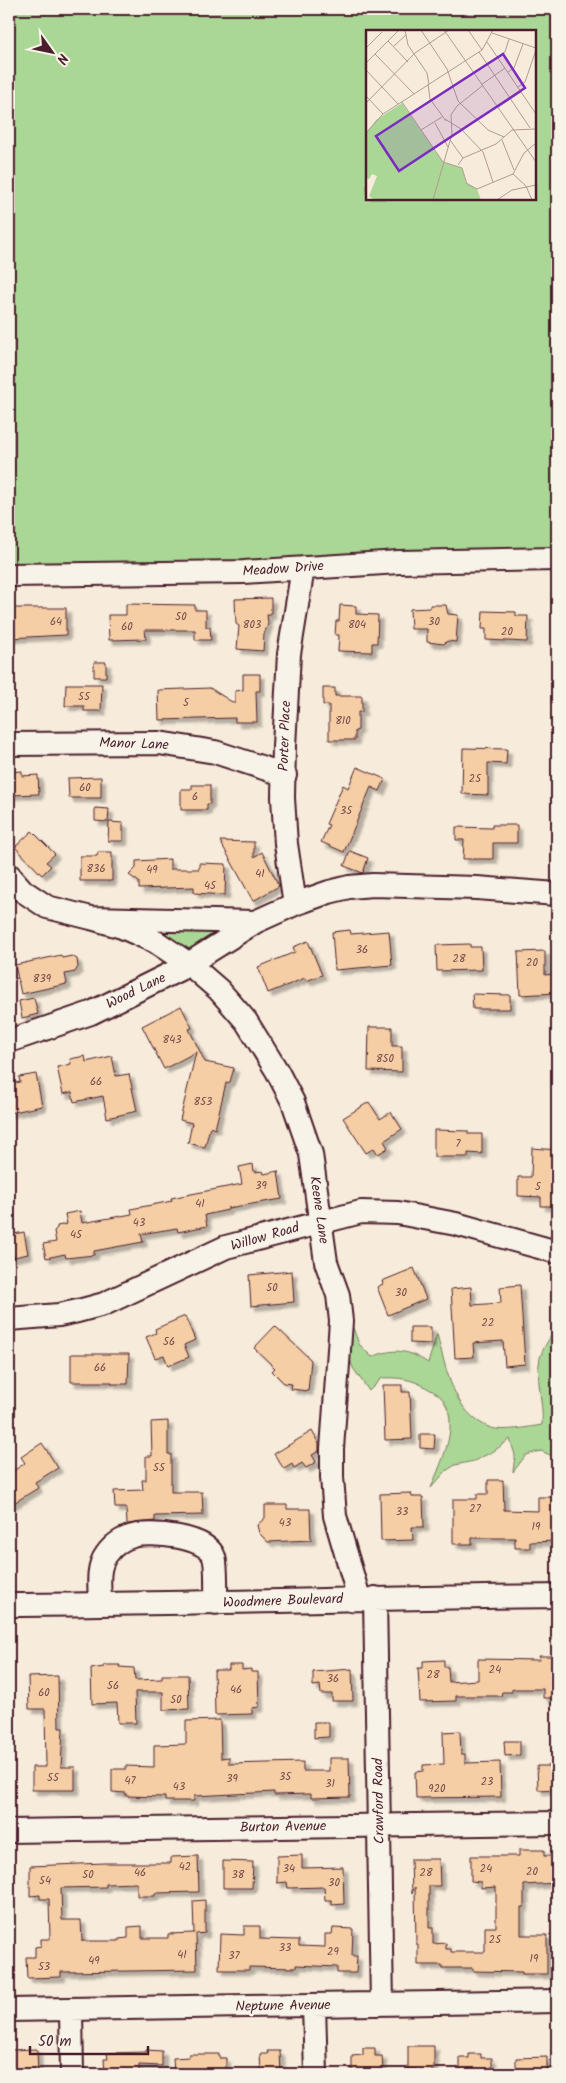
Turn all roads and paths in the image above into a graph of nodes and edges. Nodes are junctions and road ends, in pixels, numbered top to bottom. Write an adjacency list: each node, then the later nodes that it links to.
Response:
1 (557, 559): 2 (street, Meadow Drive)
2 (303, 568): 3 (street, Meadow Drive); 5 (street, Porter Place)
3 (9, 574)
4 (9, 744): 5 (street, Manor Lane)
5 (285, 775): 8 (street, Porter Place)
6 (9, 875): 9 (street)
7 (557, 894): 8 (street, Wood Lane)
8 (295, 904): 10 (street, Wood Lane)
9 (91, 918): 10 (street); 11 (street, Keene Lane)
10 (255, 922): 11 (street, Wood Lane)
11 (189, 964): 12 (street, Wood Lane); 13 (street, Keene Lane)
12 (9, 1041)
13 (321, 1222): 14 (street, Willow Road); 15 (street, Willow Road); 17 (street, Keene Lane)
14 (557, 1252)
15 (9, 1319)
16 (557, 1596): 17 (street, Woodmere Boulevard)
17 (367, 1598): 18 (street, Woodmere Boulevard); 22 (street, Crawford Road)
18 (216, 1603): 19 (street, Woodmere Boulevard); 19 (street)
19 (100, 1604): 20 (street, Woodmere Boulevard)
20 (9, 1605)
21 (557, 1822): 22 (street, Burton Avenue)
22 (379, 1826): 23 (street, Burton Avenue); 25 (street, Crawford Road)
23 (9, 1832)
24 (557, 2001): 25 (street, Neptune Avenue)
25 (382, 2004): 26 (street, Neptune Avenue)
26 (314, 2006): 27 (street, Neptune Avenue); 30 (street)
27 (71, 2009): 28 (street, Neptune Avenue); 29 (street)
28 (9, 2010)
29 (72, 2074)
30 (316, 2074)

